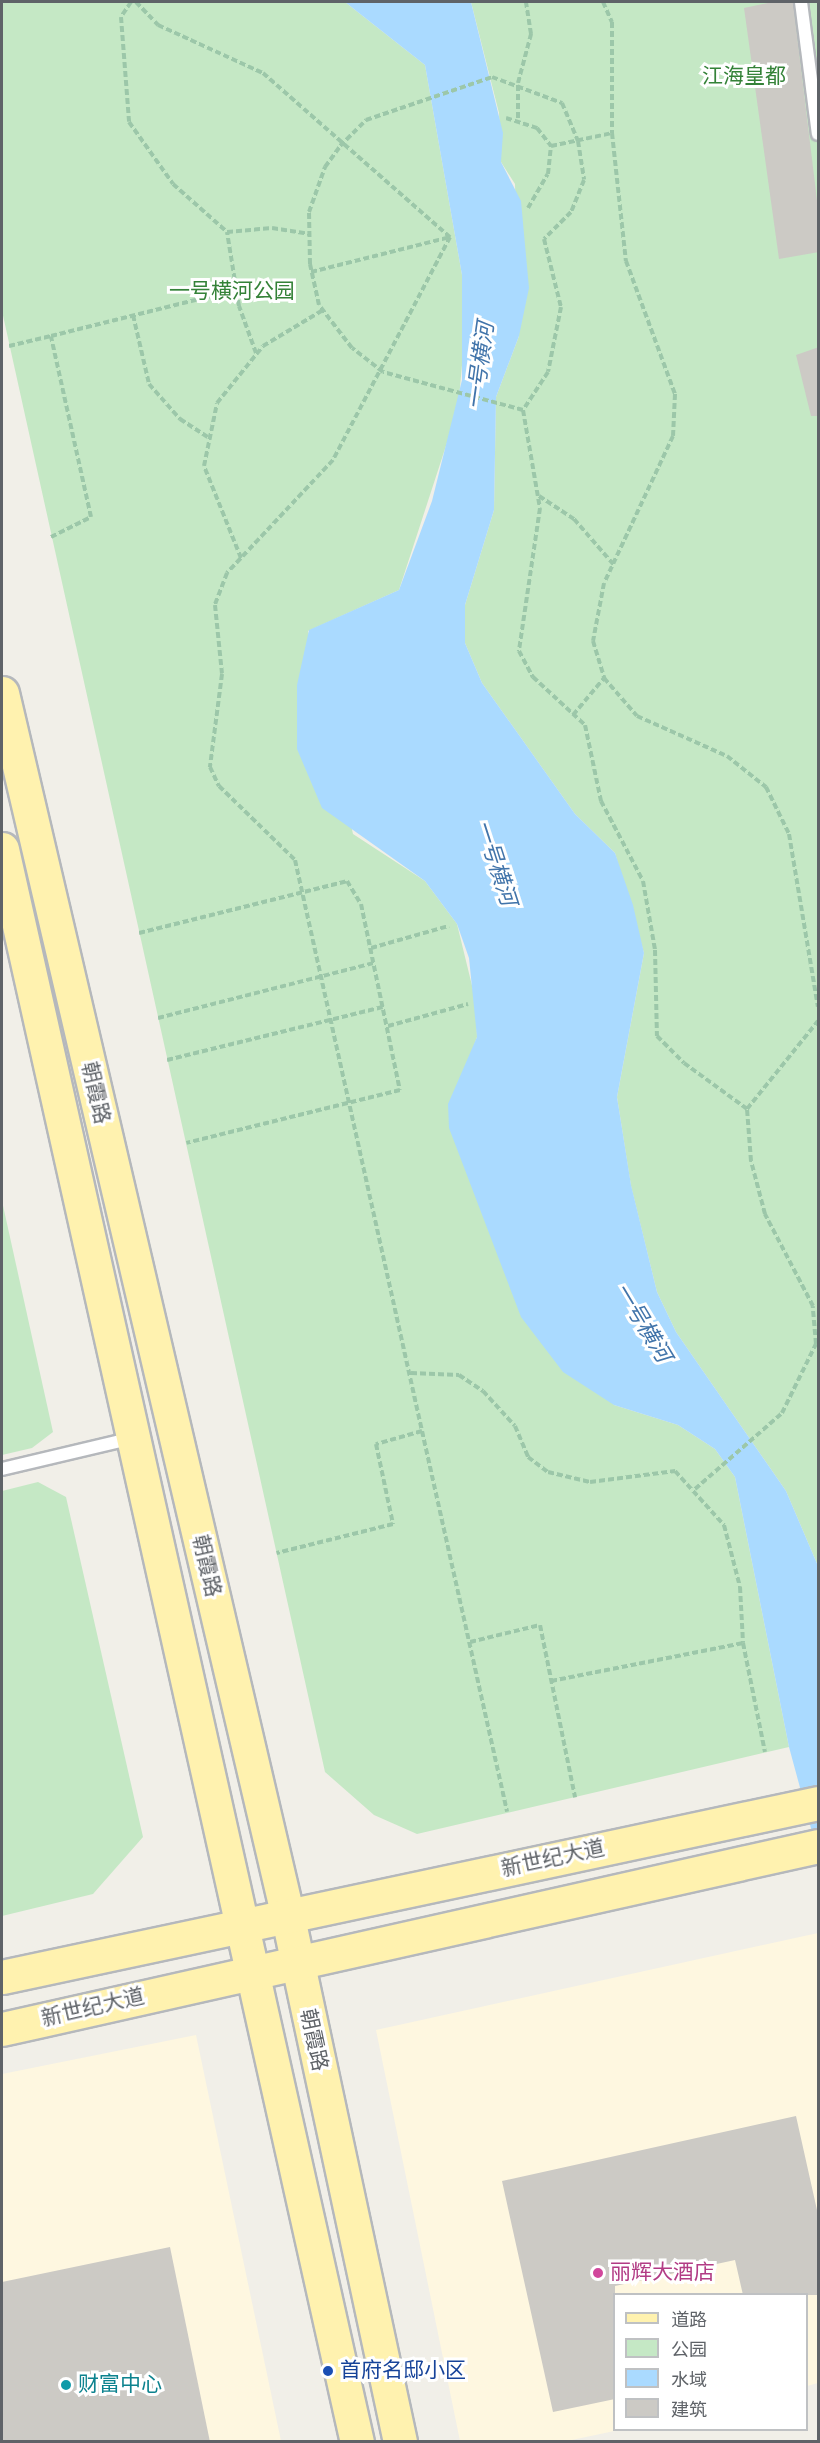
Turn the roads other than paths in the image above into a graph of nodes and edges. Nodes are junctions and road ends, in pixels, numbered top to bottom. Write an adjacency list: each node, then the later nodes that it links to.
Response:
1 (801, 2): 2 (lane)
2 (819, 134)
3 (2, 693): 9 (main road, 朝霞路)
4 (2, 849): 5 (main road, 朝霞路)
5 (135, 1438): 6 (lane); 10 (main road, 朝霞路)
6 (2, 1469)
7 (819, 1803): 9 (main road, 新世纪大道)
8 (807, 1849): 11 (main road)
9 (287, 1913): 10 (main road, 新世纪大道); 11 (main road, 朝霞路)
10 (244, 1922): 12 (main road, 朝霞路); 13 (main road)
11 (297, 1962): 12 (main road, 新世纪大道); 16 (main road, 朝霞路)
12 (254, 1971): 14 (main road, 新世纪大道); 15 (main road, 朝霞路)
13 (2, 1977)
14 (2, 2029)
15 (357, 2442)
16 (400, 2442)

